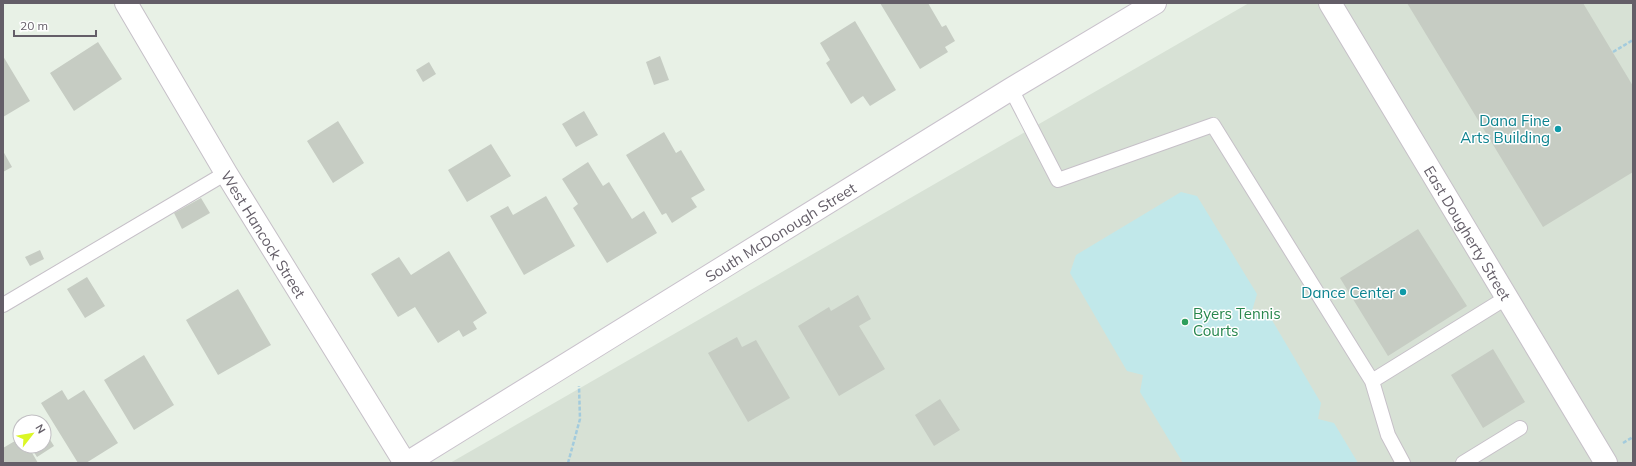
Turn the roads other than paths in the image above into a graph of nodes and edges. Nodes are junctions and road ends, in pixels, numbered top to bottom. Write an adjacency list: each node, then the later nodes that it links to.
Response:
1 (126, 3): 5 (street, West Hancock Street)
2 (1155, 3): 4 (street, South McDonough Street)
3 (1330, 3): 6 (street, East Dougherty Street)
4 (1011, 89): 8 (lane); 10 (street, South McDonough Street)
5 (226, 173): 7 (lane); 10 (street, West Hancock Street)
6 (1506, 298): 8 (lane); 13 (street, East Dougherty Street)
7 (3, 305)
8 (1372, 381): 11 (lane)
9 (1520, 428): 12 (lane)
10 (406, 463)
11 (1403, 463)
12 (1463, 463)
13 (1606, 463)

